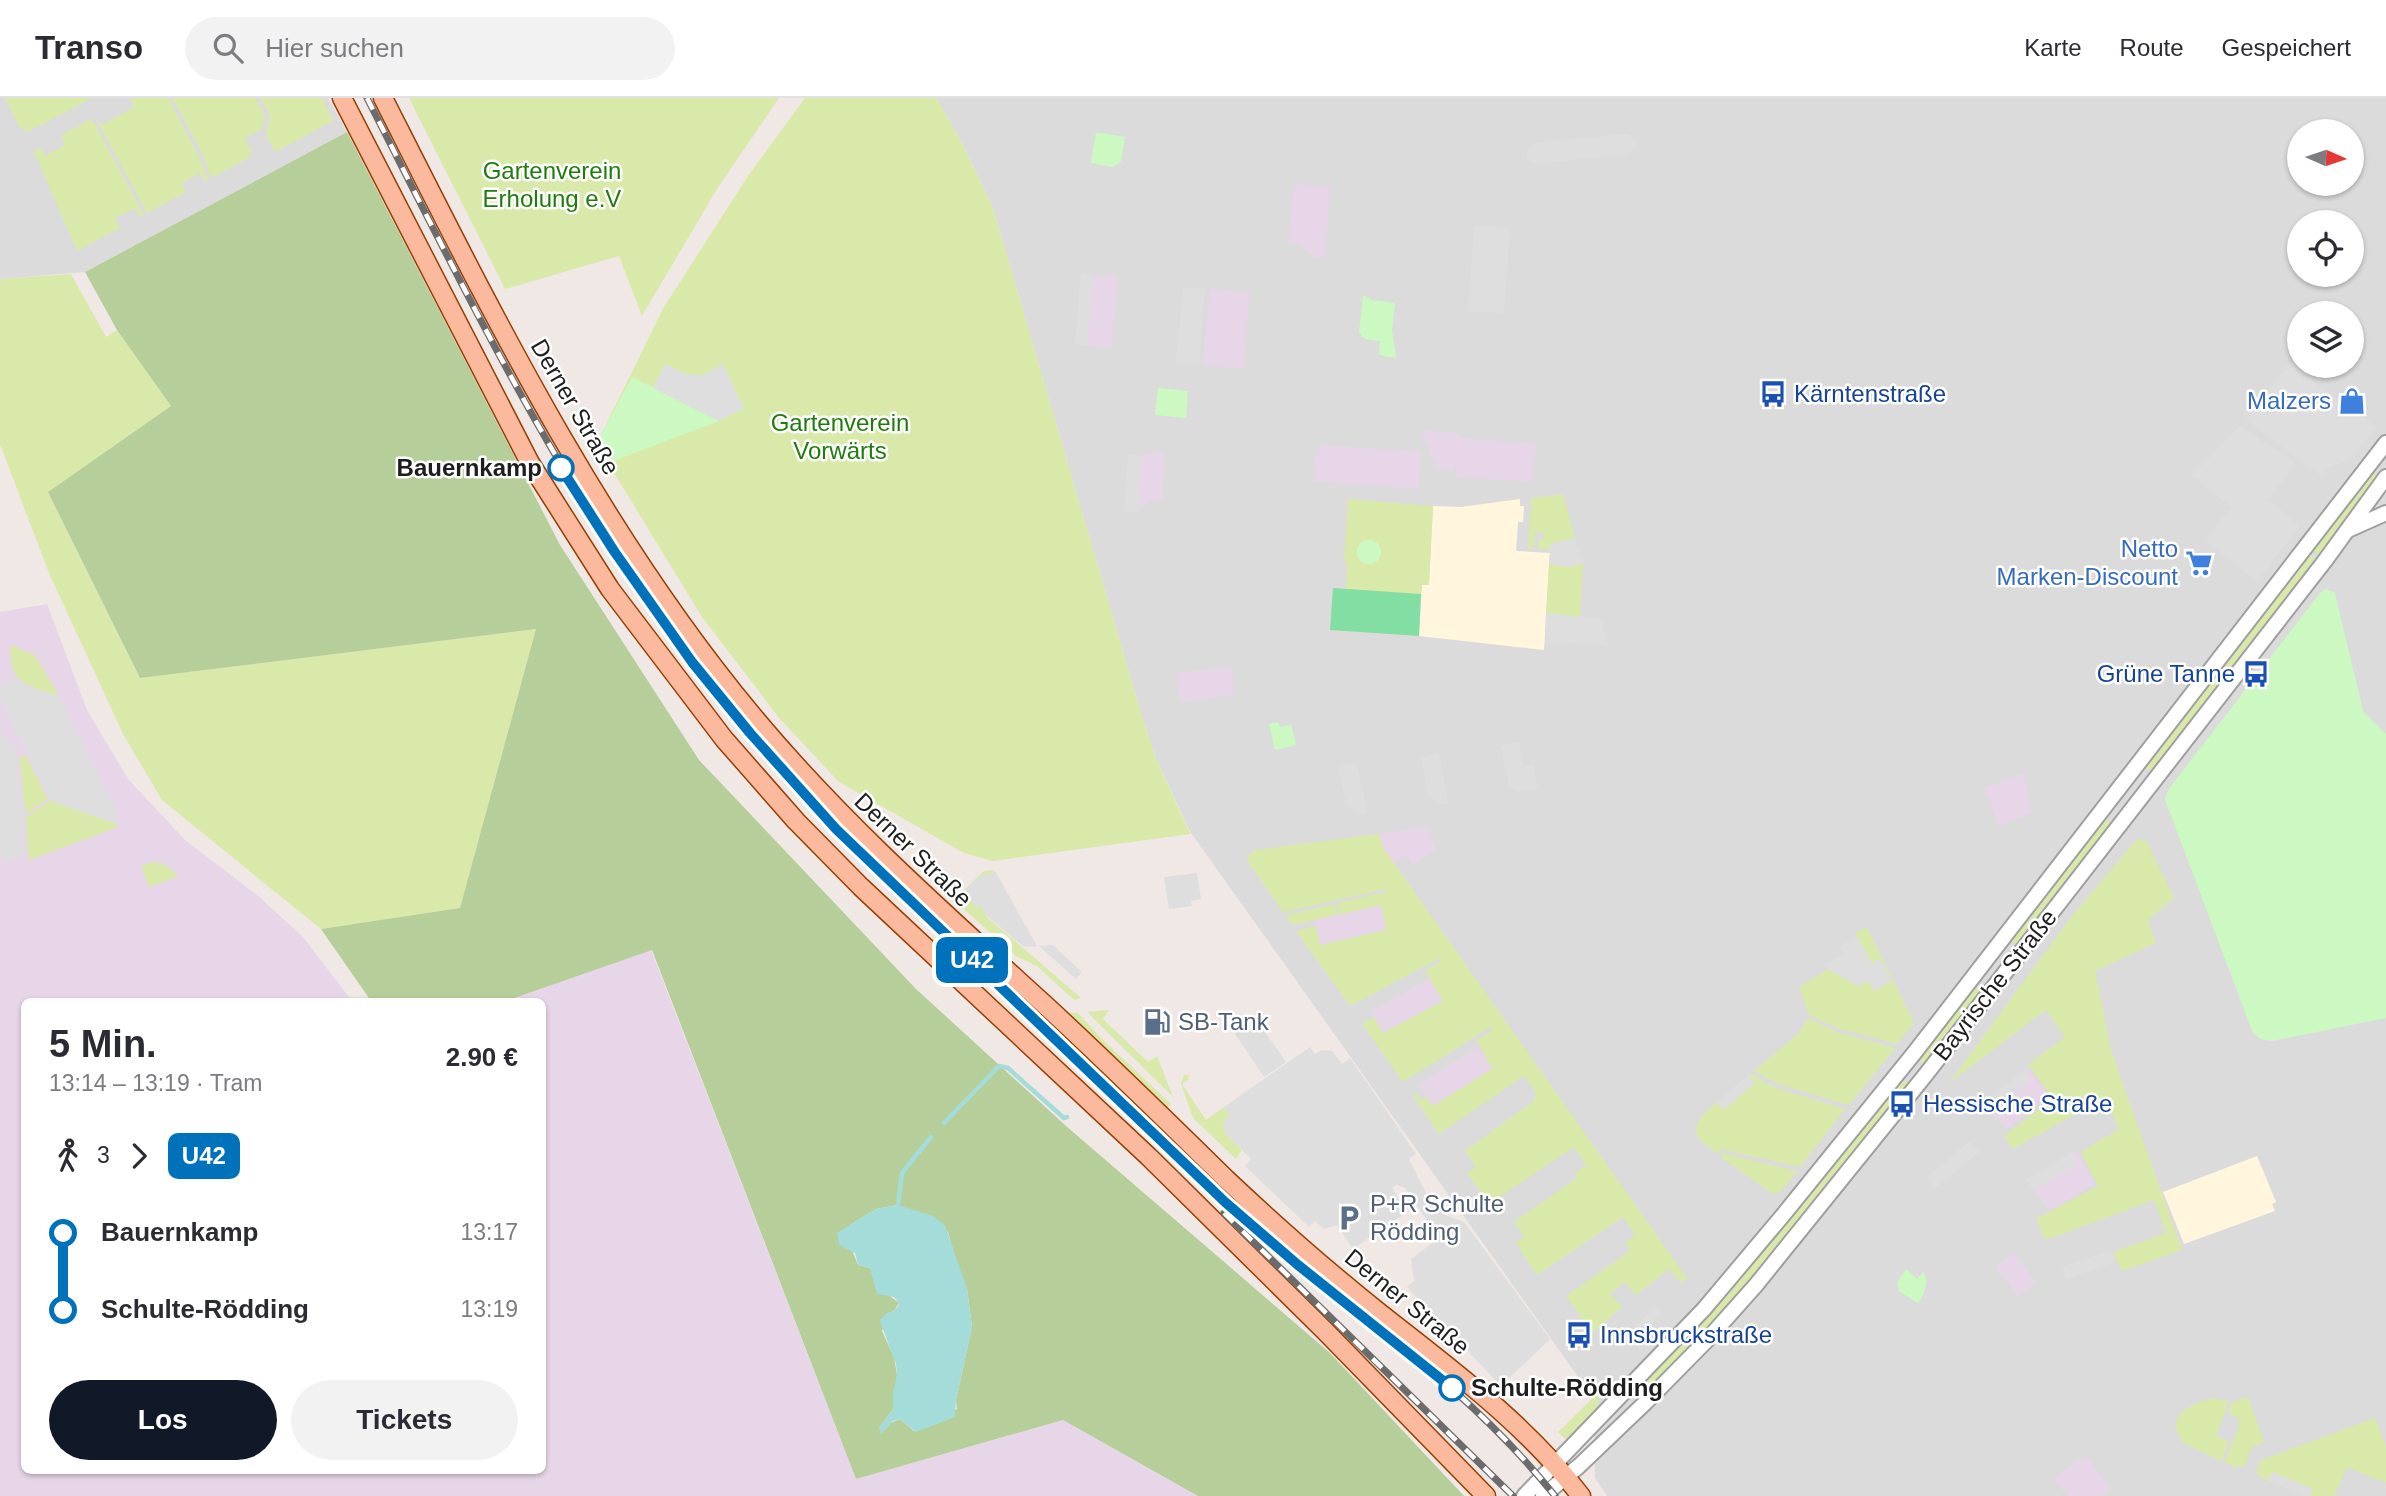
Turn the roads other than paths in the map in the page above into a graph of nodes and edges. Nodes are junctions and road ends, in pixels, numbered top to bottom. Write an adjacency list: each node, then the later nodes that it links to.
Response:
1 (342, 98): 8 (main road)
2 (383, 98): 7 (main road, Derner Straße)
3 (2386, 443): 7 (street, Bayrische Straße)
4 (2386, 477): 6 (street, Bayrische Straße)
5 (2386, 513): 6 (street)
6 (2346, 532): 7 (street, Bayrische Straße)
7 (1561, 1470): 9 (street); 10 (street, Bayrische Straße); 11 (main road, Derner Straße)
8 (1486, 1496)
9 (1524, 1496)
10 (1543, 1496)
11 (1581, 1496)

